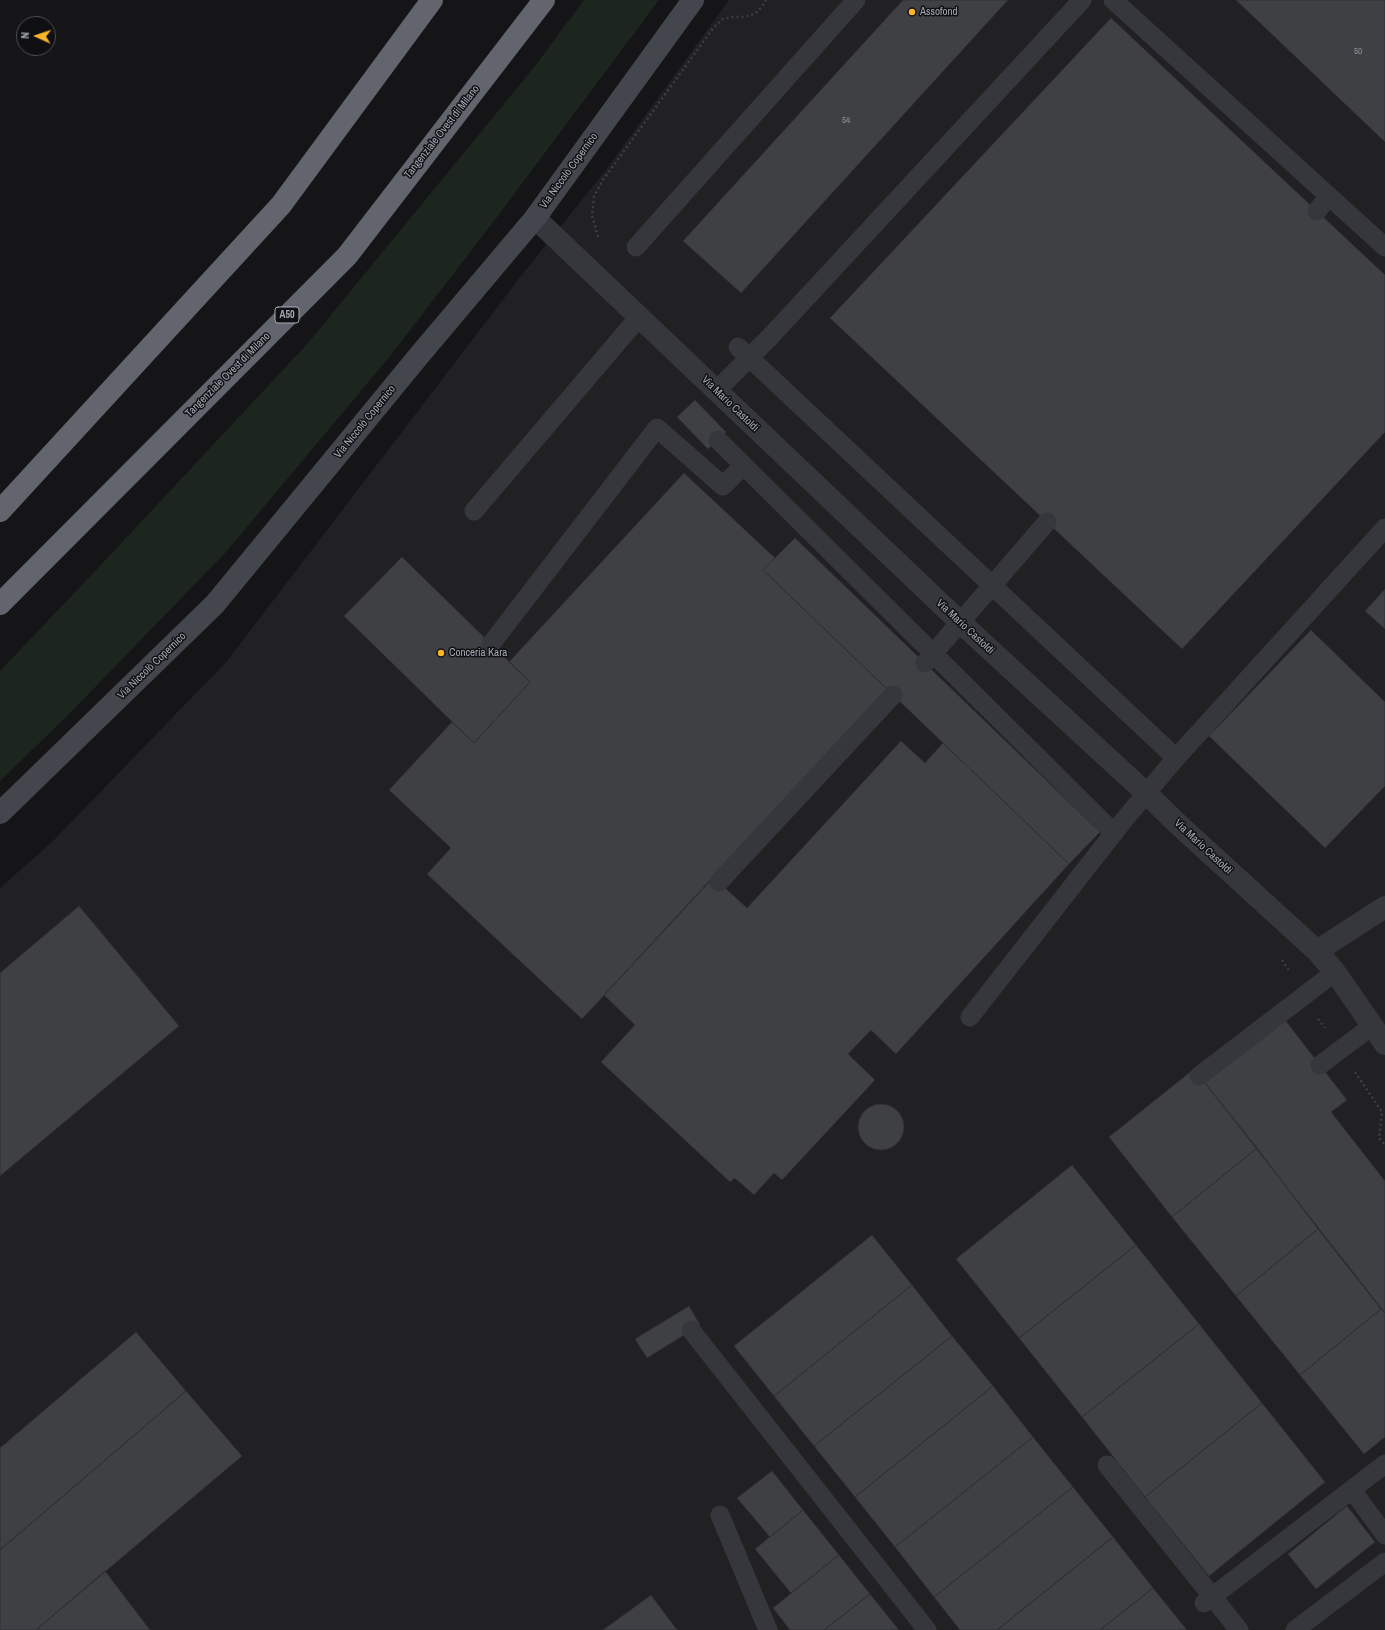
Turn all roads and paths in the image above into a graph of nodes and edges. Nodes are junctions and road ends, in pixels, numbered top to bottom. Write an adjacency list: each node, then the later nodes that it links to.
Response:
1 (432, 0): 18 (highway)
2 (544, 0): 22 (highway, Tangenziale Ovest di Milano / A50)
3 (693, 0): 9 (street, Via Niccolò Copernico)
4 (856, 0): 10 (lane)
5 (1082, 0): 13 (lane)
6 (1113, 0): 7 (lane)
7 (1329, 196): 8 (lane); 11 (lane)
8 (1317, 211)
9 (535, 218): 12 (street, Via Mario Castoldi); 29 (street, Via Niccolò Copernico)
10 (636, 247)
11 (1385, 247)
12 (639, 317): 14 (street, Via Mario Castoldi); 17 (lane)
13 (744, 352): 14 (lane); 21 (lane)
14 (716, 391): 23 (street, Via Mario Castoldi)
15 (718, 440): 16 (lane)
16 (743, 466): 24 (lane); 25 (lane)
17 (474, 511)
18 (0, 512)
19 (1047, 522): 21 (lane)
20 (1385, 528): 27 (lane)
21 (992, 585): 23 (lane); 27 (lane)
22 (0, 604)
23 (960, 622): 25 (lane); 28 (street, Via Mario Castoldi)
24 (491, 644)
25 (929, 658): 30 (lane)
26 (893, 695): 31 (lane)
27 (1176, 758): 28 (lane)
28 (1147, 794): 30 (lane); 33 (street, Via Mario Castoldi)
29 (0, 813)
30 (1114, 833): 35 (lane)
31 (719, 882)
32 (1385, 907): 33 (street)
33 (1317, 951): 34 (street, Via Mario Castoldi)
34 (1335, 972): 36 (street, Via Mario Castoldi); 39 (lane)
35 (970, 1017)
36 (1372, 1026): 37 (street, Via Mario Castoldi); 38 (lane)
37 (1385, 1044)
38 (1320, 1065)
39 (1199, 1076)
40 (691, 1330): 49 (lane)
41 (1385, 1464): 43 (lane)
42 (1107, 1465): 47 (lane)
43 (1352, 1490): 45 (lane); 47 (lane)
44 (720, 1515): 48 (lane)
45 (1385, 1535)
46 (1385, 1562): 51 (lane)
47 (1208, 1600): 50 (lane)
48 (768, 1630)
49 (927, 1630)
50 (1239, 1630)
51 (1295, 1630)

